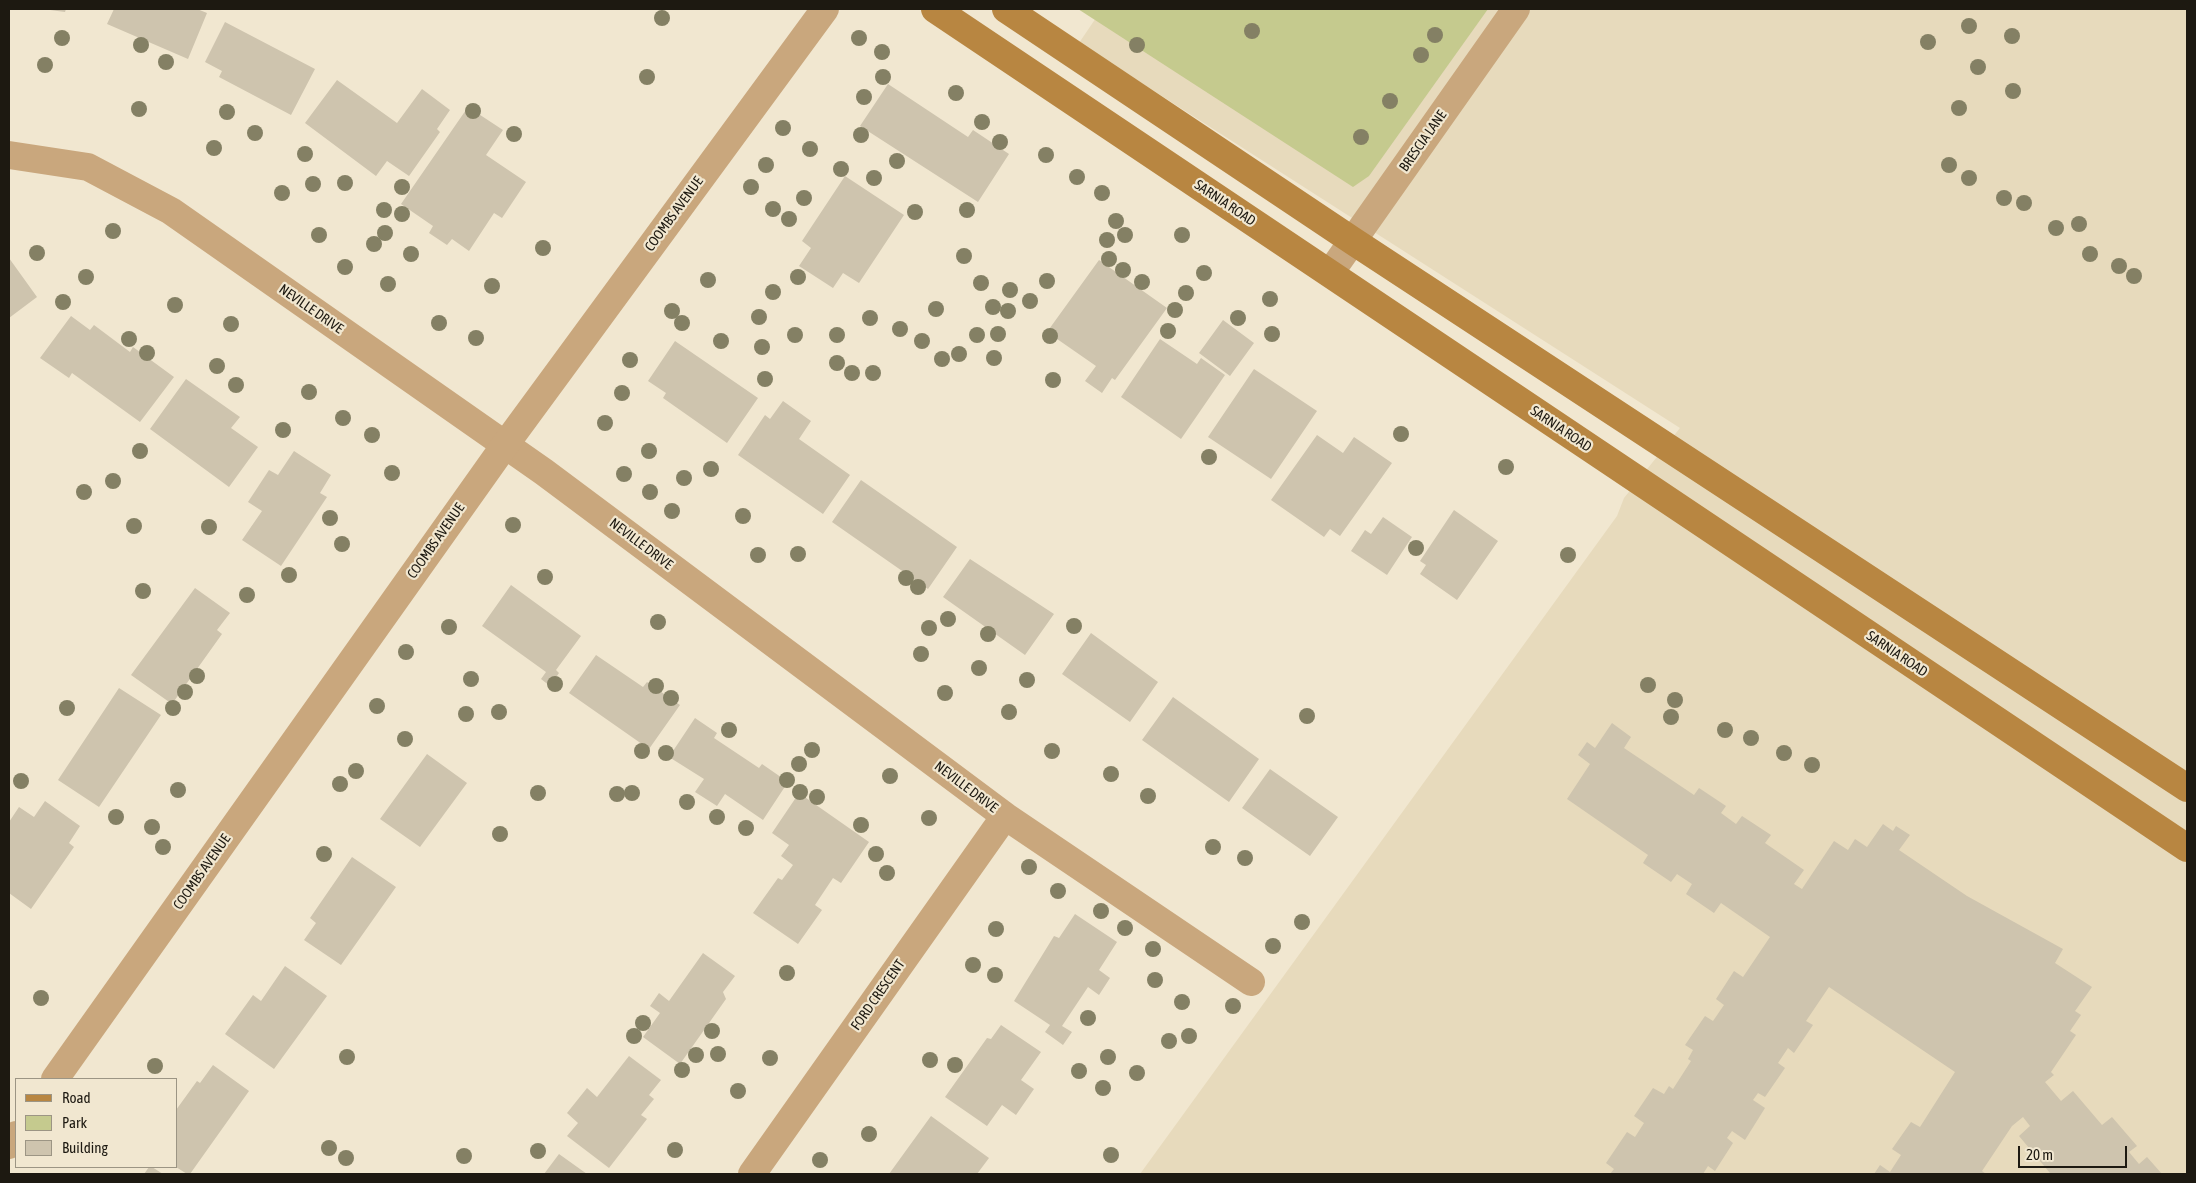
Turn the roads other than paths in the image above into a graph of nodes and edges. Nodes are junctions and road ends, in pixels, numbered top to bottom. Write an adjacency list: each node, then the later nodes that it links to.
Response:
1 (825, 9): 8 (street, COOMBS AVENUE)
2 (935, 9): 7 (main road, SARNIA ROAD)
3 (1006, 9): 6 (main road)
4 (1516, 9): 6 (street, BRESCIA LANE)
5 (9, 155): 8 (street, NEVILLE DRIVE)
6 (1353, 241): 7 (street, BRESCIA LANE); 9 (main road)
7 (1330, 273): 11 (main road, SARNIA ROAD)
8 (505, 445): 10 (street, NEVILLE DRIVE); 13 (street, COOMBS AVENUE)
9 (2187, 788)
10 (1005, 816): 12 (street, NEVILLE DRIVE); 14 (street, FORD CRESCENT)
11 (2187, 848)
12 (1251, 982)
13 (56, 1078)
14 (752, 1174)

